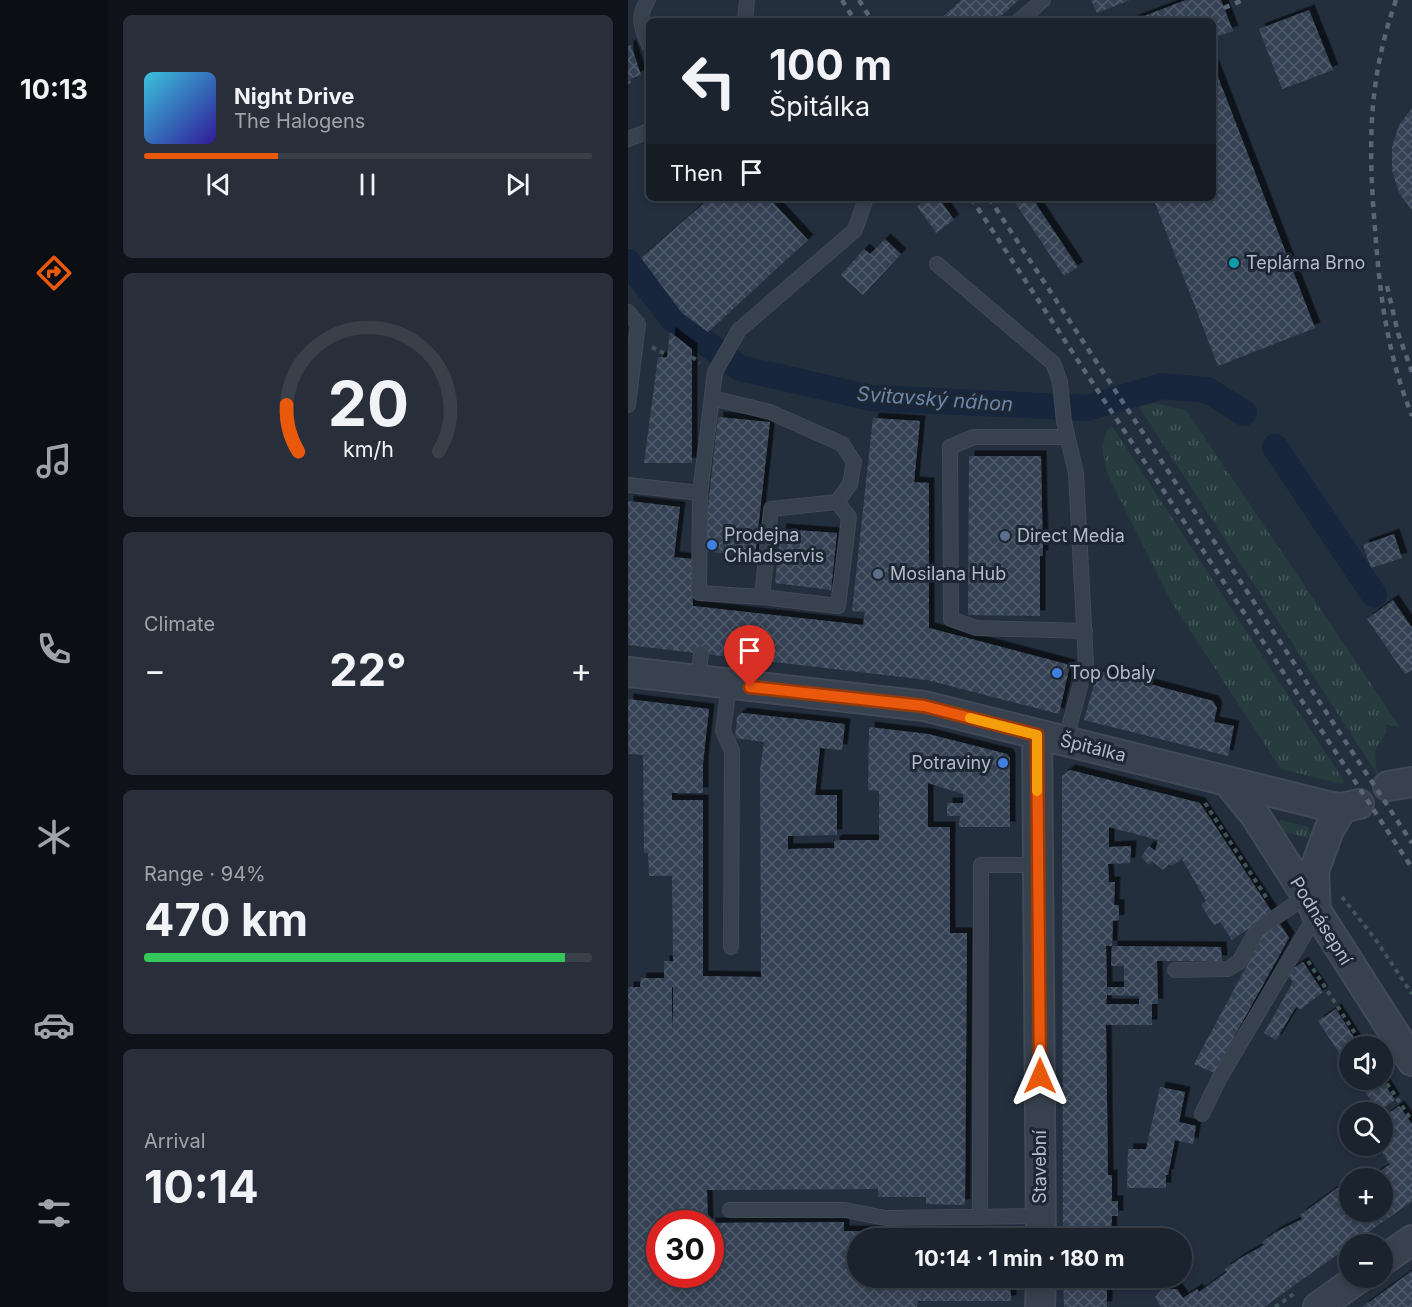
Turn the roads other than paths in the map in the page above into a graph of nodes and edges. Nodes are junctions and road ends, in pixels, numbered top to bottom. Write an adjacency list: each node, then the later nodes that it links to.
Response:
1 (648, 0): 6 (lane)
2 (746, 0): 4 (lane)
3 (1043, 0): 5 (lane)
4 (745, 18)
5 (1022, 18)
6 (646, 38)
7 (646, 131): 8 (lane)
8 (628, 139)
9 (865, 201): 12 (lane)
10 (937, 264): 14 (lane)
11 (628, 312): 13 (lane)
12 (712, 398): 16 (lane); 17 (lane)
13 (628, 405)
14 (1067, 437): 19 (lane); 19 (lane)
15 (628, 485): 16 (lane)
16 (700, 493): 18 (lane)
17 (837, 502): 18 (lane); 18 (lane)
18 (762, 597)
19 (1085, 631): 23 (lane)
20 (628, 672): 21 (street, Špitálka)
21 (729, 684): 22 (street, Špitálka); 27 (lane)
22 (1037, 735): 23 (street, Špitálka); 25 (street, Stavební)
23 (1065, 742): 24 (street, Špitálka)
24 (1228, 782): 26 (street, Podnásepní); 26 (street, Špitálka)
25 (1038, 865): 32 (lane); 33 (street, Stavební)
26 (1312, 899): 28 (lane); 29 (street, Podnásepní); 30 (lane)
27 (731, 947)
28 (1175, 970)
29 (1411, 1061)
30 (1202, 1114)
31 (730, 1210): 32 (lane)
32 (980, 1216): 33 (lane)
33 (1041, 1227)
34 (1411, 1240): 35 (street)
35 (1393, 1253)
36 (1040, 1288): 38 (street)
37 (1345, 1288): 39 (street)
38 (1040, 1307)
39 (1318, 1307)

